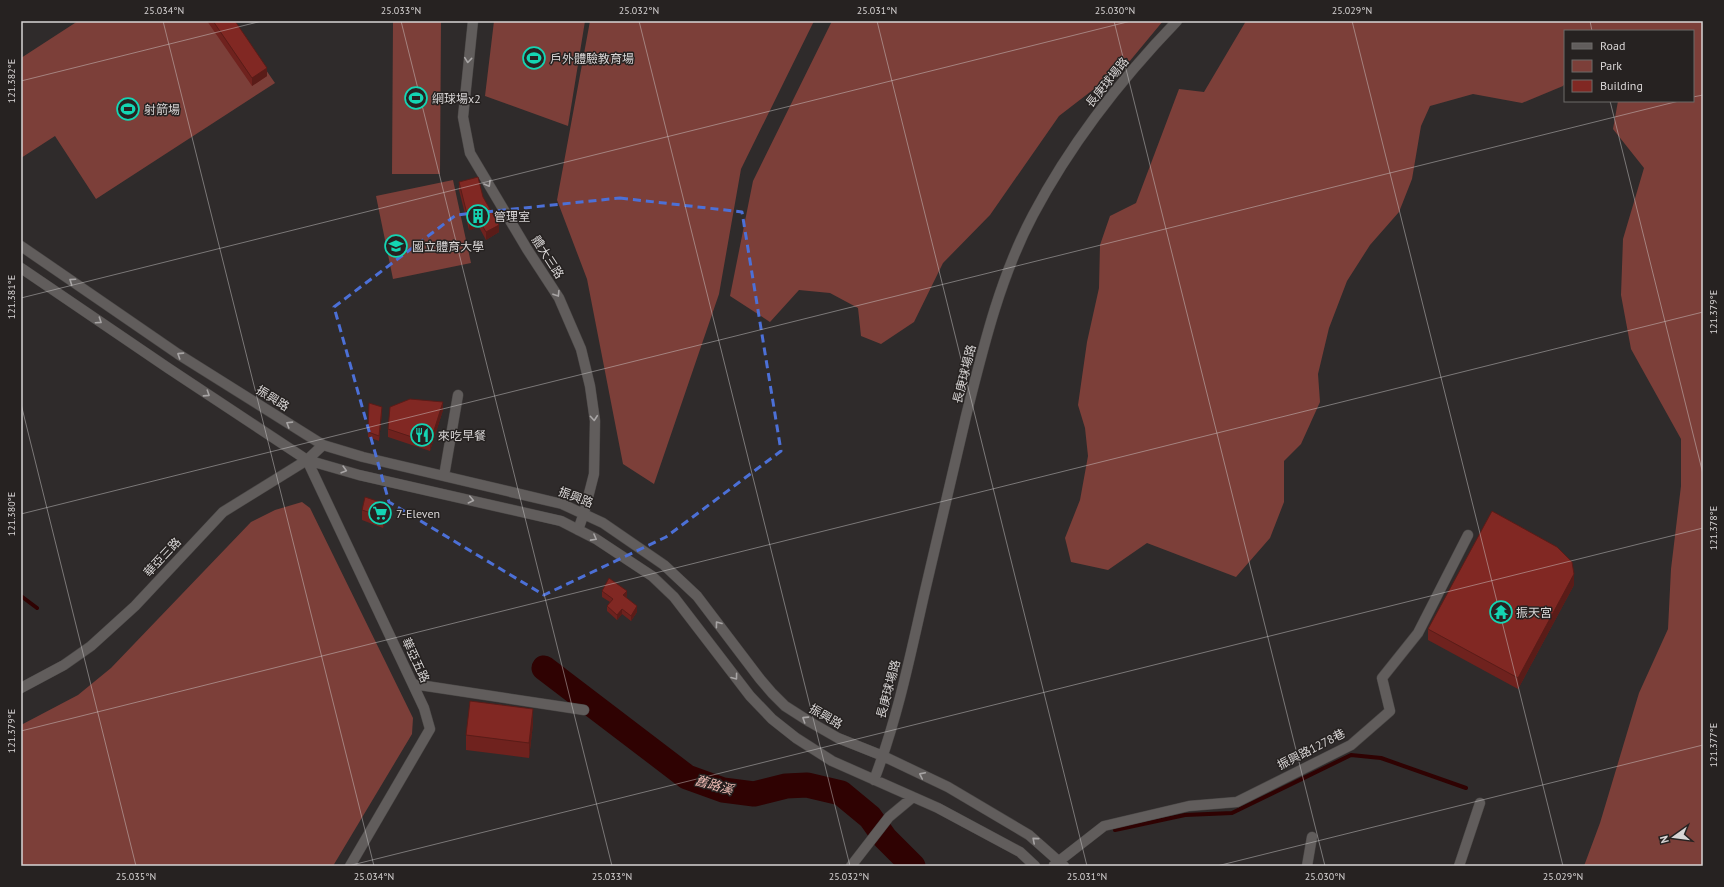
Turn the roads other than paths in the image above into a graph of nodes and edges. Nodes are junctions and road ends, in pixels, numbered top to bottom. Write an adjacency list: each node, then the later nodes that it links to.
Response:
1 (473, 21): 9 (street, 體大三路, one-way to 9)
2 (1177, 21): 15 (street, 長庚球場路)
3 (21, 246): 6 (street, 振興路, one-way to 3)
4 (21, 268): 7 (street, one-way to 7)
5 (458, 395): 8 (street)
6 (323, 444): 7 (street, 華亞三路); 8 (street, 振興路)
7 (307, 460): 10 (street, one-way to 10); 12 (street, 華亞五路); 13 (street, 華亞三路)
8 (444, 476): 9 (street, 振興路)
9 (584, 513): 10 (street, 體大三路); 15 (street, 振興路, one-way to 9)
10 (578, 530): 16 (street, one-way to 16)
11 (1468, 535): 20 (street, 振興路1278巷)
12 (413, 684): 14 (street); 21 (street, 華亞五路)
13 (21, 688)
14 (584, 710)
15 (883, 756): 16 (street, 長庚球場路); 20 (street, 振興路, one-way to 15)
16 (874, 780): 17 (street)
17 (913, 797): 22 (street); 23 (street)
18 (1480, 803): 25 (street)
19 (1312, 837): 24 (street)
20 (1059, 864)
21 (350, 866)
22 (851, 866)
23 (1035, 866)
24 (1308, 866)
25 (1459, 866)

